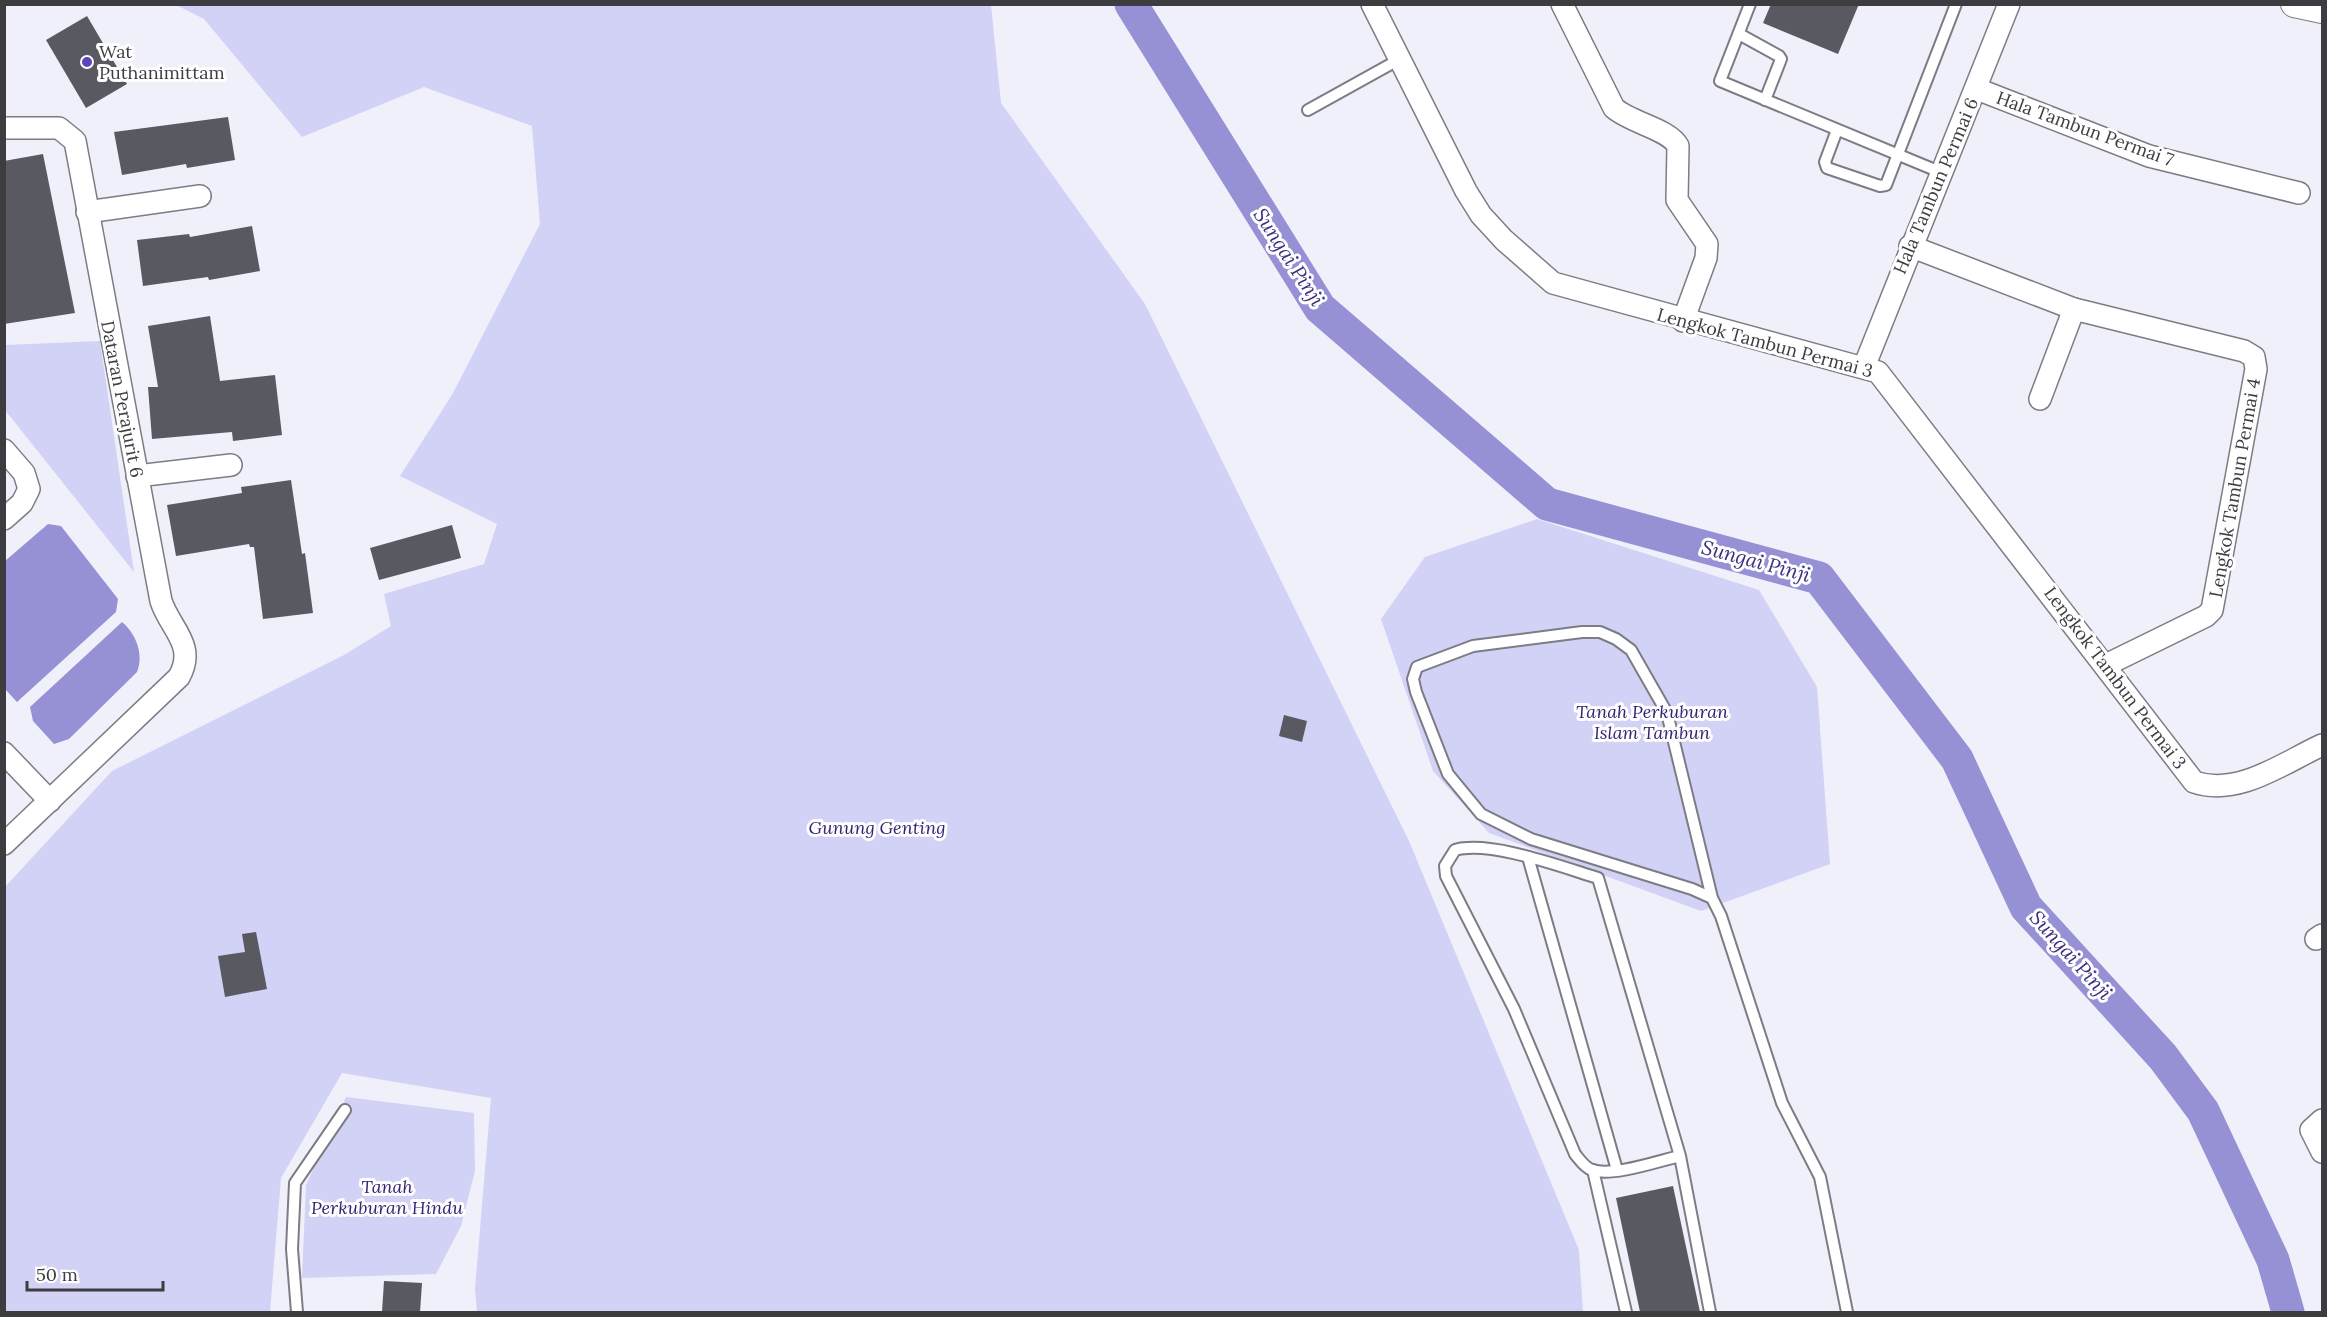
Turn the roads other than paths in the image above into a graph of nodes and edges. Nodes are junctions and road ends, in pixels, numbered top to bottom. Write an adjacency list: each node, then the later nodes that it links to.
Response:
1 (1372, 4): 9 (street, Lengkok Tambun Permai 3)
2 (1562, 4): 22 (street)
3 (1750, 4): 8 (lane)
4 (1956, 4): 15 (lane)
5 (2009, 4): 10 (street, Hala Tambun Permai 6)
6 (2294, 4): 7 (street)
7 (2322, 10)
8 (1739, 34): 11 (lane); 11 (lane)
9 (1400, 59): 12 (lane); 22 (street, Lengkok Tambun Permai 3)
10 (1977, 89): 16 (street, Hala Tambun Permai 6); 17 (street, Hala Tambun Permai 7)
11 (1765, 100): 14 (lane)
12 (1308, 110)
13 (4, 128): 19 (street, Dataran Perajurit 6)
14 (1838, 130): 15 (lane); 15 (lane)
15 (1899, 155): 16 (lane)
16 (1940, 172): 20 (street, Hala Tambun Permai 6)
17 (2299, 193)
18 (200, 196): 19 (street)
19 (87, 213): 27 (street, Dataran Perajurit 6)
20 (1910, 246): 21 (street, Lengkok Tambun Permai 4); 23 (street, Hala Tambun Permai 6)
21 (2074, 309): 24 (street); 29 (street, Lengkok Tambun Permai 4)
22 (1683, 321): 23 (street, Lengkok Tambun Permai 3)
23 (1864, 367): 29 (street, Lengkok Tambun Permai 3)
24 (2040, 399)
25 (4, 450): 28 (street)
26 (231, 465): 27 (street)
27 (137, 476): 32 (street, Dataran Perajurit 6)
28 (4, 519)
29 (2106, 665): 30 (street, Lengkok Tambun Permai 3)
30 (2322, 745)
31 (4, 753): 32 (street)
32 (50, 801): 33 (street)
33 (4, 844)
34 (1528, 857): 39 (lane); 40 (lane); 41 (lane)
35 (1712, 898): 35 (lane); 45 (lane)
36 (345, 1110): 42 (lane)
37 (2322, 1120): 38 (street)
38 (2322, 1152)
39 (1680, 1156): 41 (lane); 44 (lane)
40 (1593, 1170): 41 (lane); 43 (lane)
41 (1617, 1170)
42 (297, 1312)
43 (1626, 1312)
44 (1710, 1312)
45 (1847, 1312)

